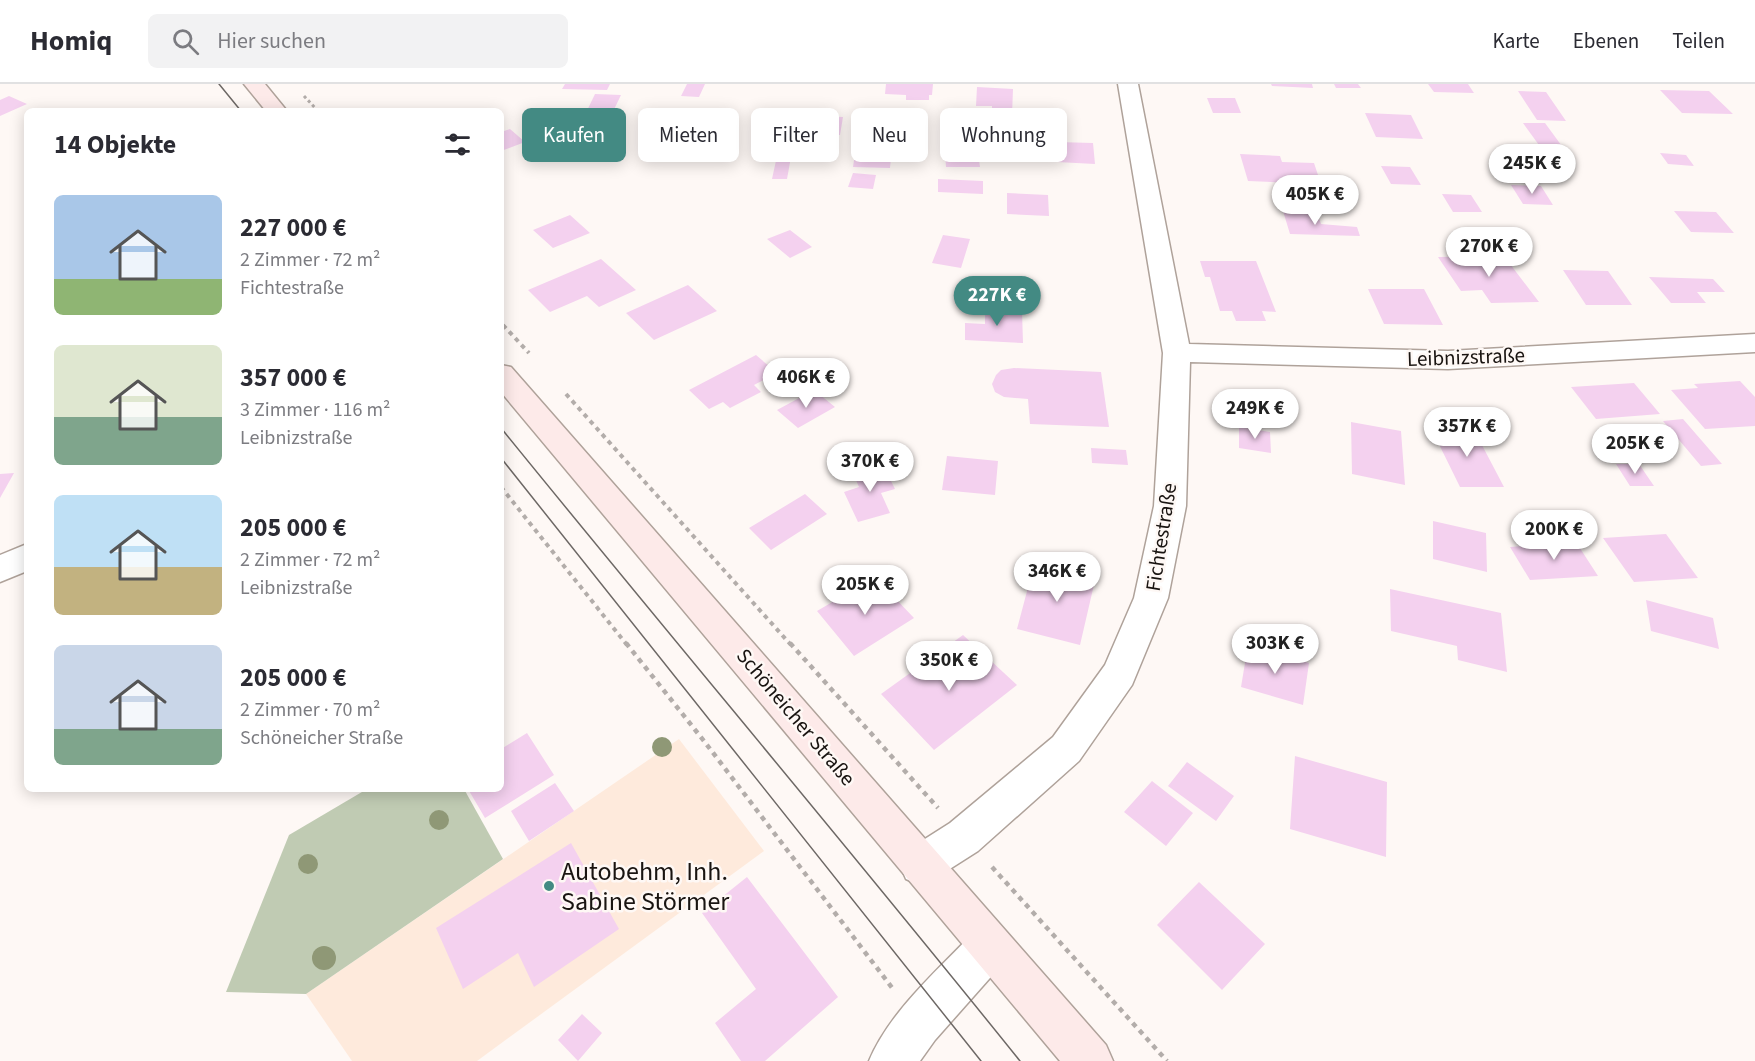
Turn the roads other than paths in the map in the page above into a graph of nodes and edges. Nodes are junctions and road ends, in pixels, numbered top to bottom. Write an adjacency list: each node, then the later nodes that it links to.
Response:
1 (254, 84): 3 (main road)
2 (1128, 84): 5 (street, Fichtestraße)
3 (274, 108)
4 (1755, 343): 5 (street, Leibnizstraße)
5 (1177, 353): 9 (street, Fichtestraße)
6 (516, 365): 9 (main road, Schöneicher Straße)
7 (24, 558): 8 (street)
8 (0, 569)
9 (920, 864): 10 (main road, Schöneicher Straße)
10 (990, 946): 11 (street); 12 (main road, Schöneicher Straße)
11 (892, 1061)
12 (1090, 1061)

